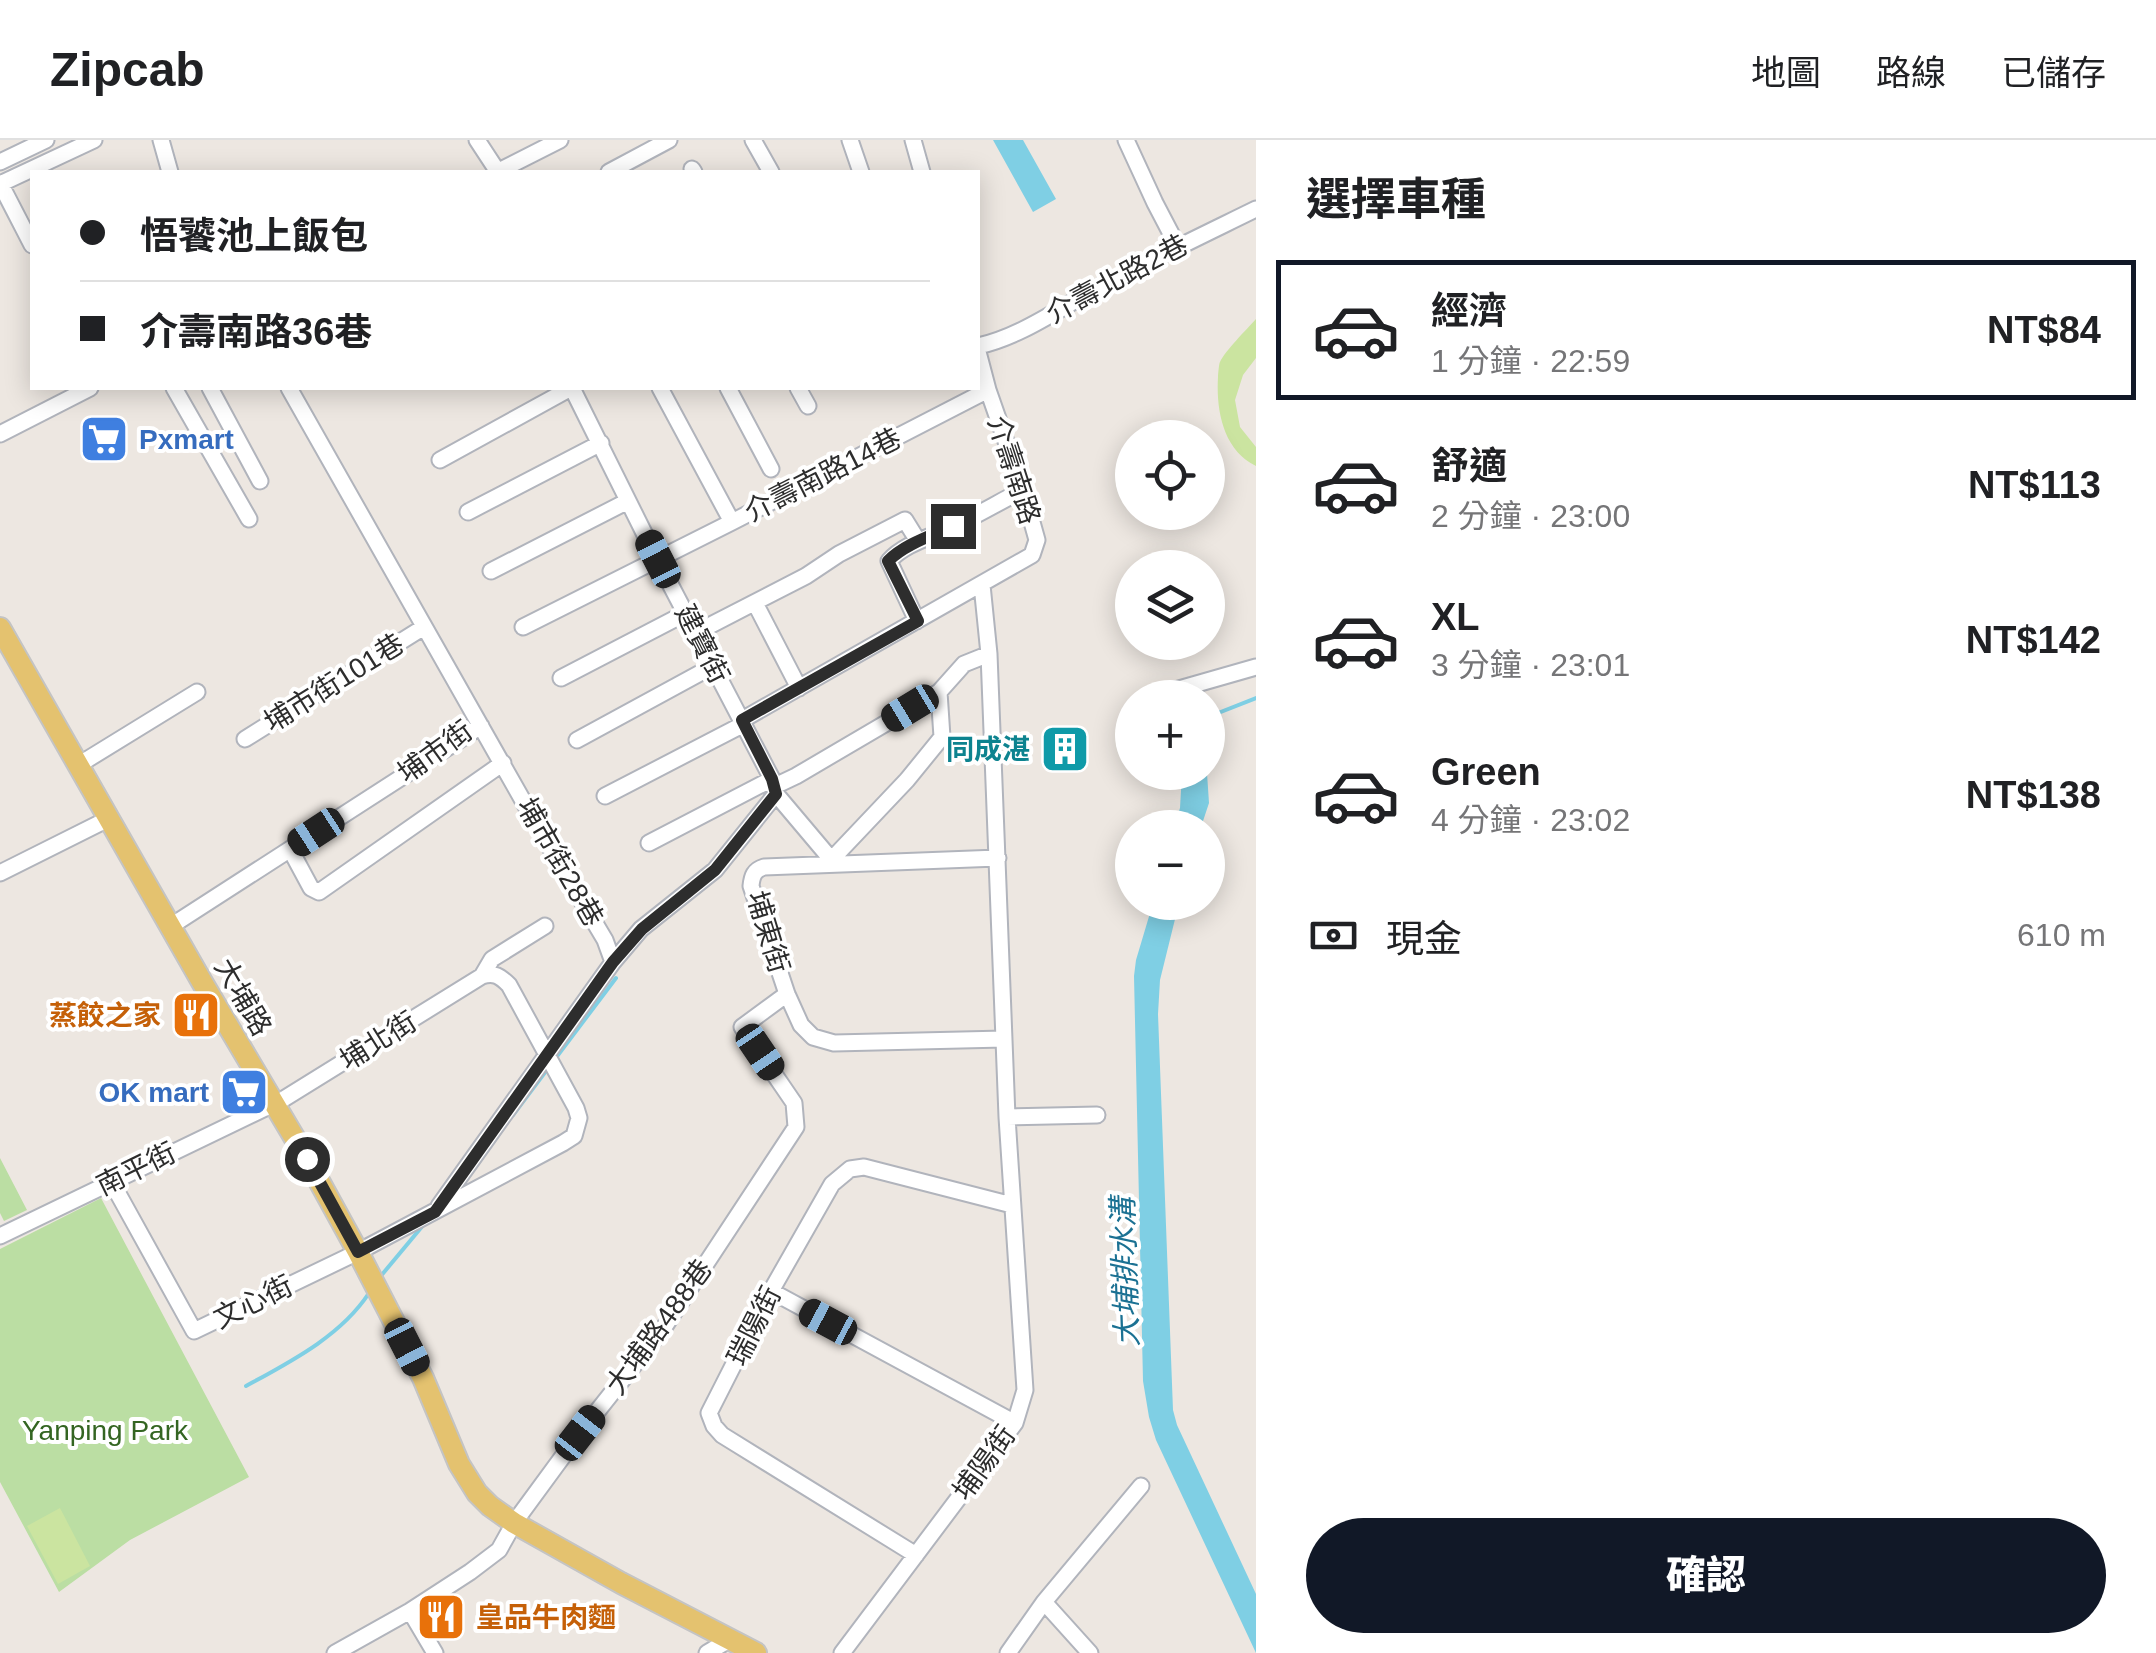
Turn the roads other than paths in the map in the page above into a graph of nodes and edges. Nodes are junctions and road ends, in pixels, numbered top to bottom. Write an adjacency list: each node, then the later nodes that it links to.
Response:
1 (46, 140): 11 (street)
2 (94, 140): 19 (street)
3 (161, 140): 12 (street)
4 (477, 140): 13 (street)
5 (560, 140): 14 (street)
6 (669, 140): 15 (street)
7 (754, 140): 16 (street)
8 (850, 140): 17 (street)
9 (912, 140): 18 (street)
10 (1126, 140): 22 (street)
11 (0, 162)
12 (169, 170)
13 (496, 170)
14 (501, 170)
15 (613, 170)
16 (770, 170)
17 (861, 170)
18 (921, 170)
19 (0, 184): 21 (street)
20 (1256, 209): 22 (street, 介壽北路2巷)
21 (30, 241)
22 (1178, 247): 23 (street, 介壽北路2巷)
23 (980, 348)
24 (980, 357): 34 (street, 介壽南路)
25 (86, 390): 36 (street)
26 (175, 390): 44 (street)
27 (211, 390): 40 (street)
28 (290, 390): 53 (street, 埔市街)
29 (568, 390): 38 (street)
30 (573, 390): 37 (street, 建寶街)
31 (661, 390): 45 (street)
32 (729, 390): 39 (street)
33 (799, 390): 35 (street)
34 (988, 390): 41 (street, 介壽南路); 45 (street, 介壽南路14巷)
35 (808, 406)
36 (0, 434)
37 (601, 443): 42 (street, 建寶街); 43 (street)
38 (440, 460)
39 (772, 470)
40 (260, 481)
41 (1023, 490): 46 (street); 49 (street, 介壽南路)
42 (628, 501): 47 (street, 建寶街); 48 (street)
43 (468, 512)
44 (249, 519)
45 (732, 522): 47 (street, 介壽南路14巷)
46 (918, 541): 50 (street); 52 (street)
47 (658, 559): 51 (street, 建寶街); 54 (street, 介壽南路14巷)
48 (491, 572)
49 (982, 585): 52 (street, 介壽南路); 57 (street, 埔陽街)
50 (755, 602): 56 (street); 62 (street)
51 (686, 613): 56 (street, 建寶街); 60 (street)
52 (918, 621): 62 (street, 介壽南路)
53 (424, 627): 66 (street, 埔市街); 67 (street, 埔市街101巷)
54 (523, 627)
55 (0, 628): 69 (main road, 大埔路)
56 (695, 631): 58 (street, 建寶街)
57 (990, 654): 64 (street); 76 (street, 埔陽街)
58 (714, 666): 65 (street, 建寶街); 68 (street)
59 (1256, 668): 61 (street)
60 (561, 678)
61 (1215, 680)
62 (799, 688): 65 (street, 介壽南路)
63 (197, 692): 69 (street)
64 (938, 692): 71 (street); 71 (street, 建寶街)
65 (743, 722): 71 (street, 建寶街); 72 (street, 介壽南路)
66 (481, 726): 70 (street, 埔市街28巷); 75 (street, 埔市街)
67 (244, 739)
68 (576, 740)
69 (80, 764): 73 (main road, 大埔路)
70 (503, 764): 75 (street, 埔市街28巷); 80 (street, 埔市街28巷)
71 (775, 786): 74 (street); 80 (street)
72 (605, 796)
73 (110, 818): 77 (street); 78 (main road, 大埔路)
74 (649, 843)
75 (290, 849): 78 (street, 埔市街)
76 (998, 858): 82 (street, 埔東街); 83 (street, 埔陽街)
77 (0, 873)
78 (171, 926): 85 (main road, 大埔路)
79 (545, 926): 81 (street, 埔北街)
80 (613, 962): 84 (street)
81 (482, 976): 84 (street); 85 (street, 埔北街)
82 (787, 994): 83 (street, 埔東街); 96 (street, 大埔路488巷)
83 (1004, 1040): 87 (street, 埔陽街)
84 (548, 1055): 90 (street); 90 (street)
85 (273, 1104): 88 (street, 南平街); 92 (main road, 大埔路)
86 (1097, 1116): 87 (street)
87 (1007, 1117): 89 (street, 埔陽街)
88 (111, 1181): 91 (street, 南平街); 92 (street, 文心街)
89 (1012, 1206): 93 (street, 瑞陽街); 94 (street, 埔陽街)
90 (435, 1212): 92 (street)
91 (0, 1236)
92 (358, 1252): 96 (main road, 大埔路)
93 (771, 1291): 94 (street); 97 (street, 瑞陽街)
94 (1015, 1423): 97 (street, 埔陽街)
95 (1140, 1486): 98 (street)
96 (514, 1523): 99 (street, 大埔路488巷); 100 (main road, 大埔路)
97 (916, 1555): 105 (street, 埔陽街)
98 (1044, 1602): 106 (street); 107 (street)
99 (410, 1612): 101 (street, 大埔路488巷); 102 (street)
100 (729, 1640): 103 (street); 104 (main road, 大埔路)
101 (335, 1653)
102 (435, 1653)
103 (707, 1653)
104 (756, 1653)
105 (842, 1653)
106 (1008, 1653)
107 (1090, 1653)

